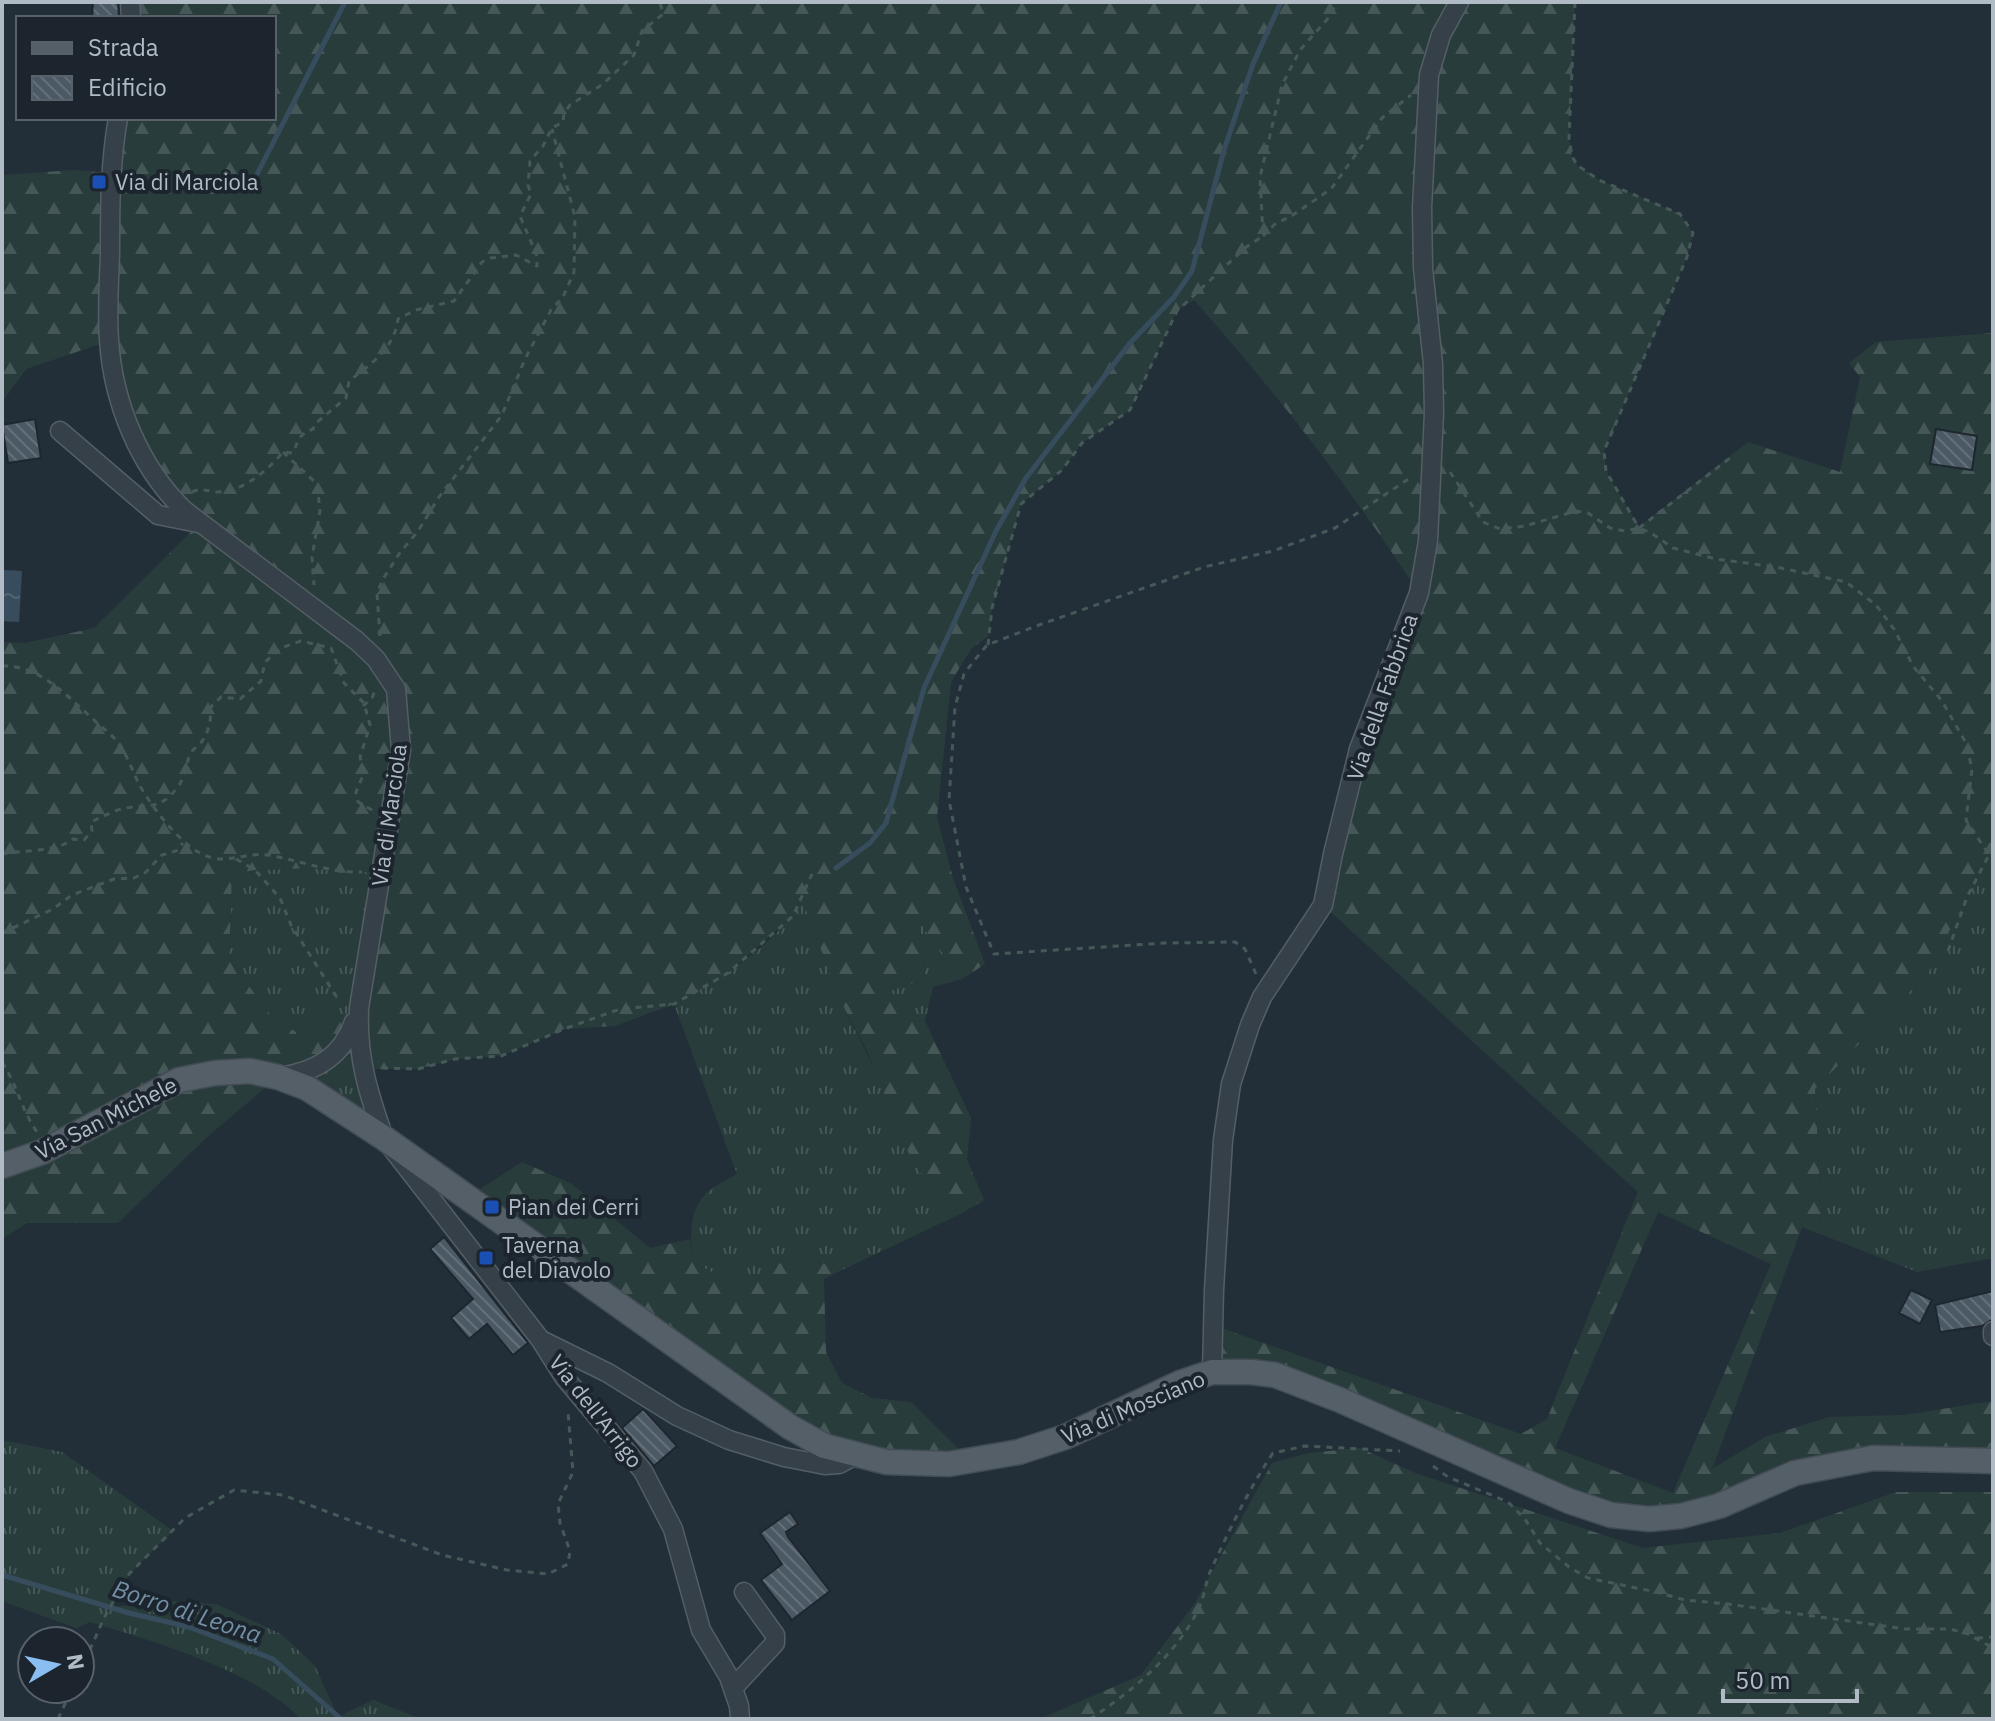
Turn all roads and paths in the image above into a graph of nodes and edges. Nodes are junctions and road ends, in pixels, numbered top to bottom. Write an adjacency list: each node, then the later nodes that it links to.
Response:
1 (660, 2): 7 (path)
2 (1336, 2): 8 (path)
3 (1459, 2): 5 (street, Via della Fabbrica)
4 (1575, 2): 15 (path)
5 (1429, 75): 8 (path); 12 (street, Via della Fabbrica)
6 (118, 120): 13 (street, Via di Marciola)
7 (552, 128): 10 (path); 18 (path)
8 (1263, 236): 17 (path)
9 (60, 431): 14 (street)
10 (283, 452): 13 (path); 16 (path)
11 (1730, 458): 15 (path)
12 (1432, 463): 15 (path); 17 (path); 30 (street, Via della Fabbrica)
13 (175, 502): 14 (street, Via di Marciola)
14 (201, 523): 16 (street, Via di Marciola)
15 (1639, 528): 24 (path)
16 (312, 607): 18 (street, Via di Marciola)
17 (987, 645): 30 (path)
18 (376, 659): 21 (street, Via di Marciola)
19 (2, 666): 20 (path)
20 (156, 806): 21 (path); 22 (path); 23 (path)
21 (390, 817): 26 (street, Via di Marciola)
22 (183, 843): 25 (path); 28 (path)
23 (2, 854)
24 (1991, 854): 29 (path)
25 (236, 859): 26 (path); 31 (path)
26 (382, 871): 31 (street, Via di Marciola)
27 (812, 874): 33 (path)
28 (2, 933)
29 (1948, 951)
30 (1262, 997): 39 (street, Via della Fabbrica)
31 (359, 1008): 33 (street, Via di Marciola); 34 (street, Via di Marciola)
32 (2, 1062): 36 (path)
33 (363, 1069): 35 (street, Via di Marciola)
34 (278, 1077): 35 (main road, Via San Michele); 36 (main road, Via San Michele)
35 (384, 1138): 38 (street, Via dell'Arrigo); 42 (main road, Via di Mosciano)
36 (42, 1152): 37 (main road, Via San Michele)
37 (2, 1166)
38 (540, 1339): 40 (street, Via dell'Arrigo); 42 (street)
39 (1212, 1372): 41 (main road, Via di Mosciano); 42 (main road, Via di Mosciano)
40 (564, 1377): 45 (path); 49 (street, Via dell'Arrigo)
41 (1419, 1443): 43 (main road, Via di Mosciano); 47 (path); 51 (path)
42 (856, 1455)
43 (1993, 1461)
44 (744, 1592): 49 (street)
45 (96, 1636)
46 (1993, 1637): 47 (path)
47 (1976, 1639): 48 (path)
48 (1993, 1648)
49 (733, 1688): 50 (street, Via dell'Arrigo)
50 (740, 1719)
51 (1090, 1719)

